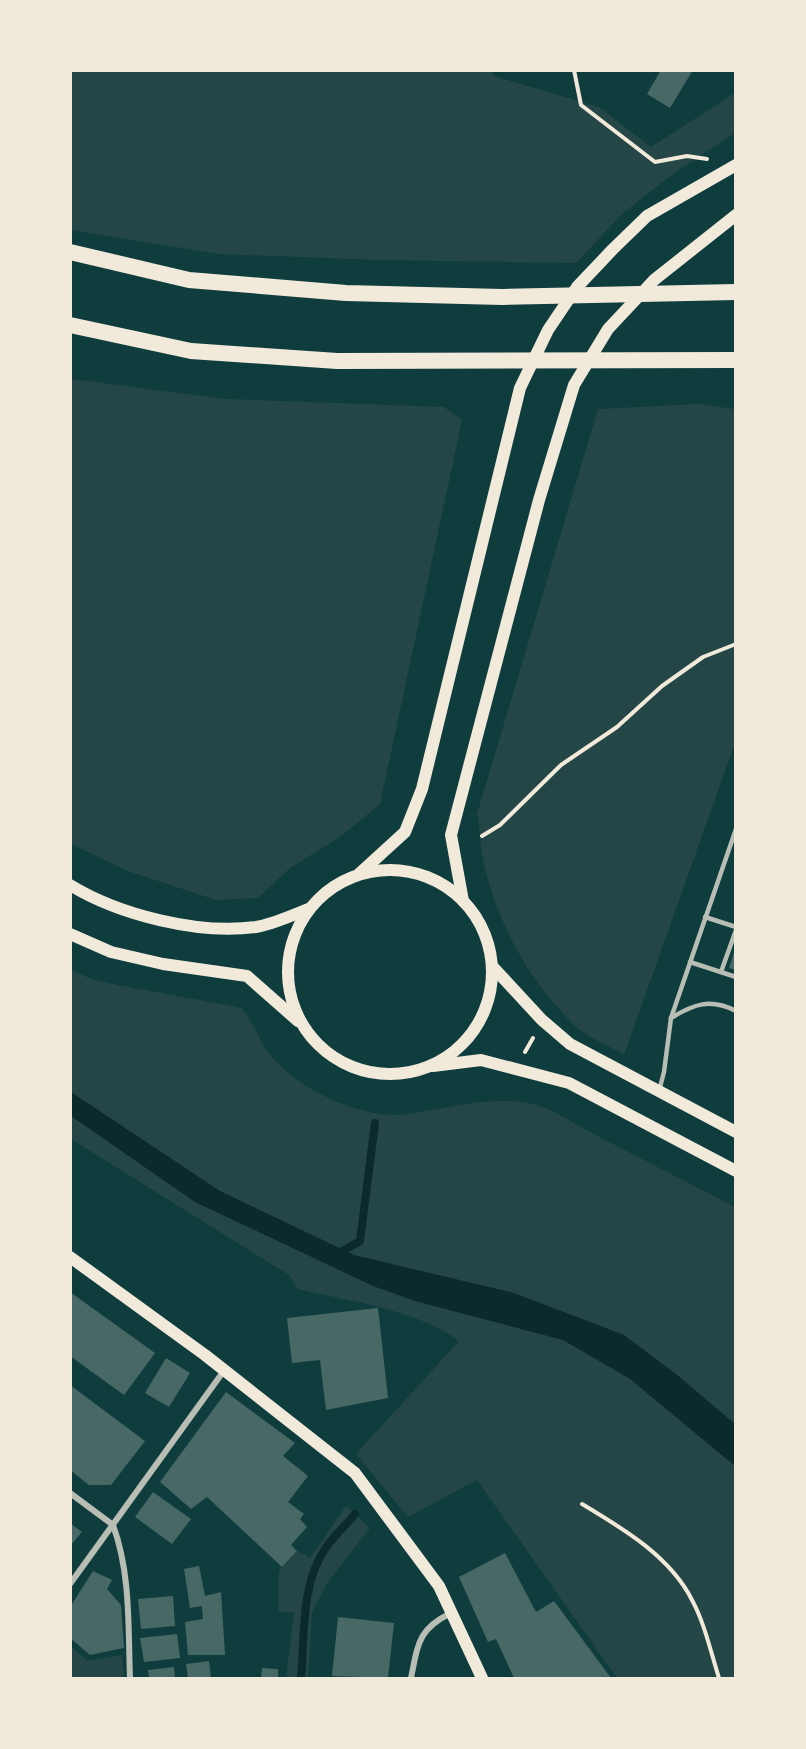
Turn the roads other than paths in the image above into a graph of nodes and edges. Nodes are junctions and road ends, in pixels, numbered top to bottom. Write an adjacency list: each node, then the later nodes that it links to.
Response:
1 (735, 165): 11 (main road)
2 (735, 215): 13 (main road)
3 (70, 252): 4 (highway)
4 (735, 292)
5 (70, 326): 6 (highway)
6 (701, 360): 7 (highway); 8 (highway)
7 (735, 360)
8 (735, 368)
9 (735, 829): 10 (lane)
10 (734, 838): 15 (lane)
11 (359, 874): 13 (main road); 14 (main road)
12 (70, 885): 14 (main road)
13 (463, 901): 19 (main road)
14 (309, 909): 24 (main road)
15 (705, 917): 16 (lane); 18 (lane)
16 (735, 928): 20 (lane)
17 (70, 934): 24 (main road)
18 (690, 962): 20 (lane); 23 (lane)
19 (492, 966): 25 (main road); 26 (main road)
20 (721, 972): 21 (lane)
21 (735, 977)
22 (735, 1011): 23 (lane)
23 (671, 1018): 26 (lane)
24 (302, 1025): 25 (main road)
25 (426, 1067): 28 (main road)
26 (659, 1091): 27 (main road)
27 (735, 1132)
28 (735, 1171)
29 (70, 1257): 30 (main road)
30 (223, 1372): 32 (street); 34 (main road)
31 (70, 1493): 32 (street)
32 (113, 1526): 33 (street); 35 (street)
33 (70, 1584)
34 (452, 1613): 36 (street); 37 (main road)
35 (130, 1678)
36 (411, 1678)
37 (482, 1678)

